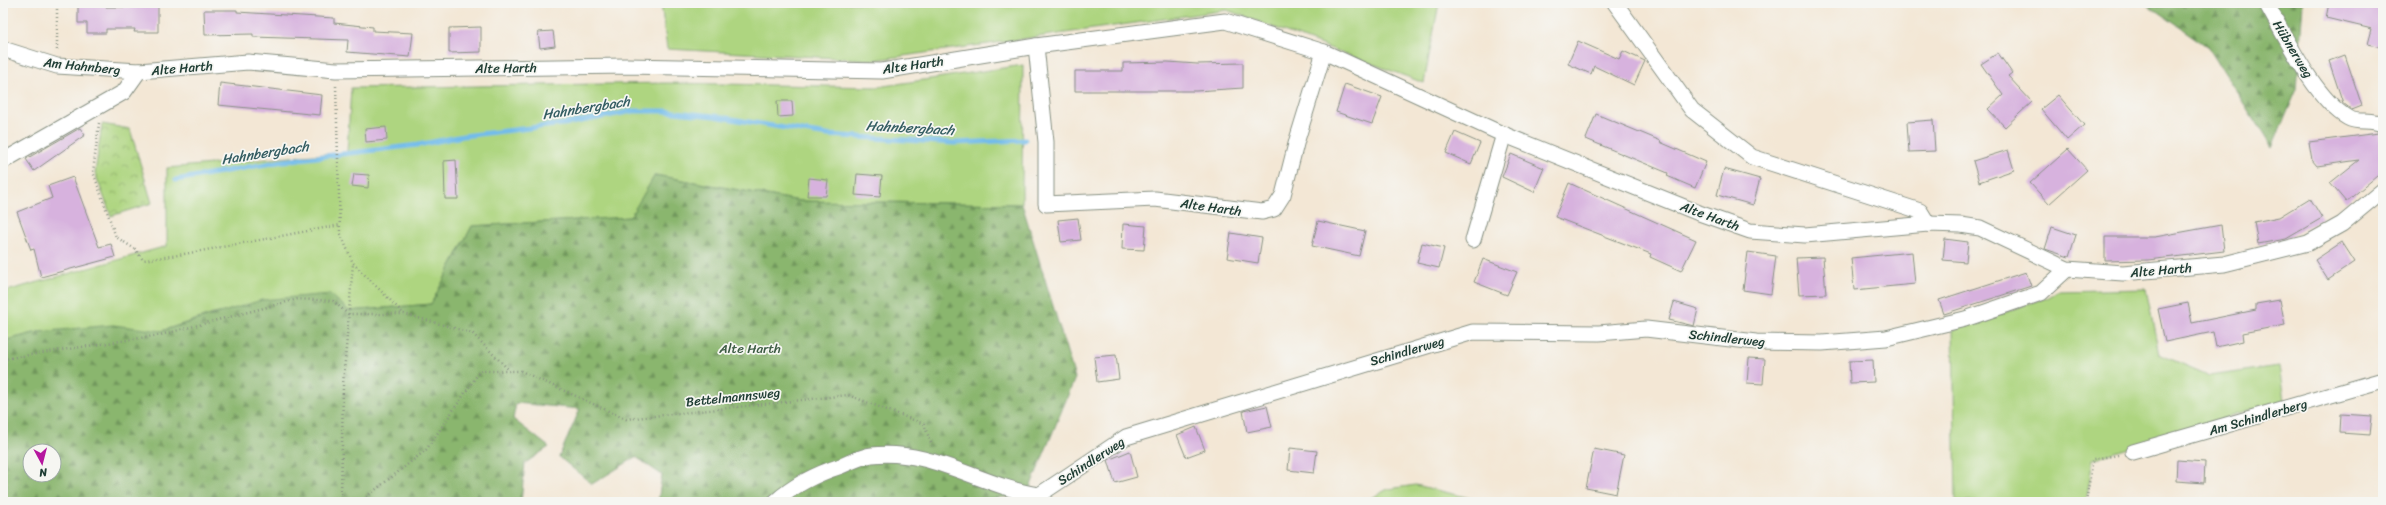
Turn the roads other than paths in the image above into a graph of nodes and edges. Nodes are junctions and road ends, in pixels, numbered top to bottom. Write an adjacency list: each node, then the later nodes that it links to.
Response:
1 (1615, 3): 11 (street)
2 (2266, 3): 7 (street, Hübnerweg)
3 (1036, 46): 5 (street, Alte Harth); 5 (street, Alte Harth); 6 (street, Alte Harth)
4 (3, 49): 6 (street, Am Hahnberg)
5 (1324, 52): 8 (street, Alte Harth)
6 (139, 71): 9 (street, Alte Harth)
7 (2383, 125)
8 (1504, 134): 11 (street, Alte Harth); 12 (street)
9 (3, 161)
10 (2383, 190): 13 (street, Alte Harth)
11 (1928, 224): 13 (street, Alte Harth)
12 (1473, 240)
13 (2067, 269): 16 (street, Schindlerweg)
14 (2383, 380): 15 (street, Am Schindlerberg)
15 (2133, 452)
16 (775, 502)

